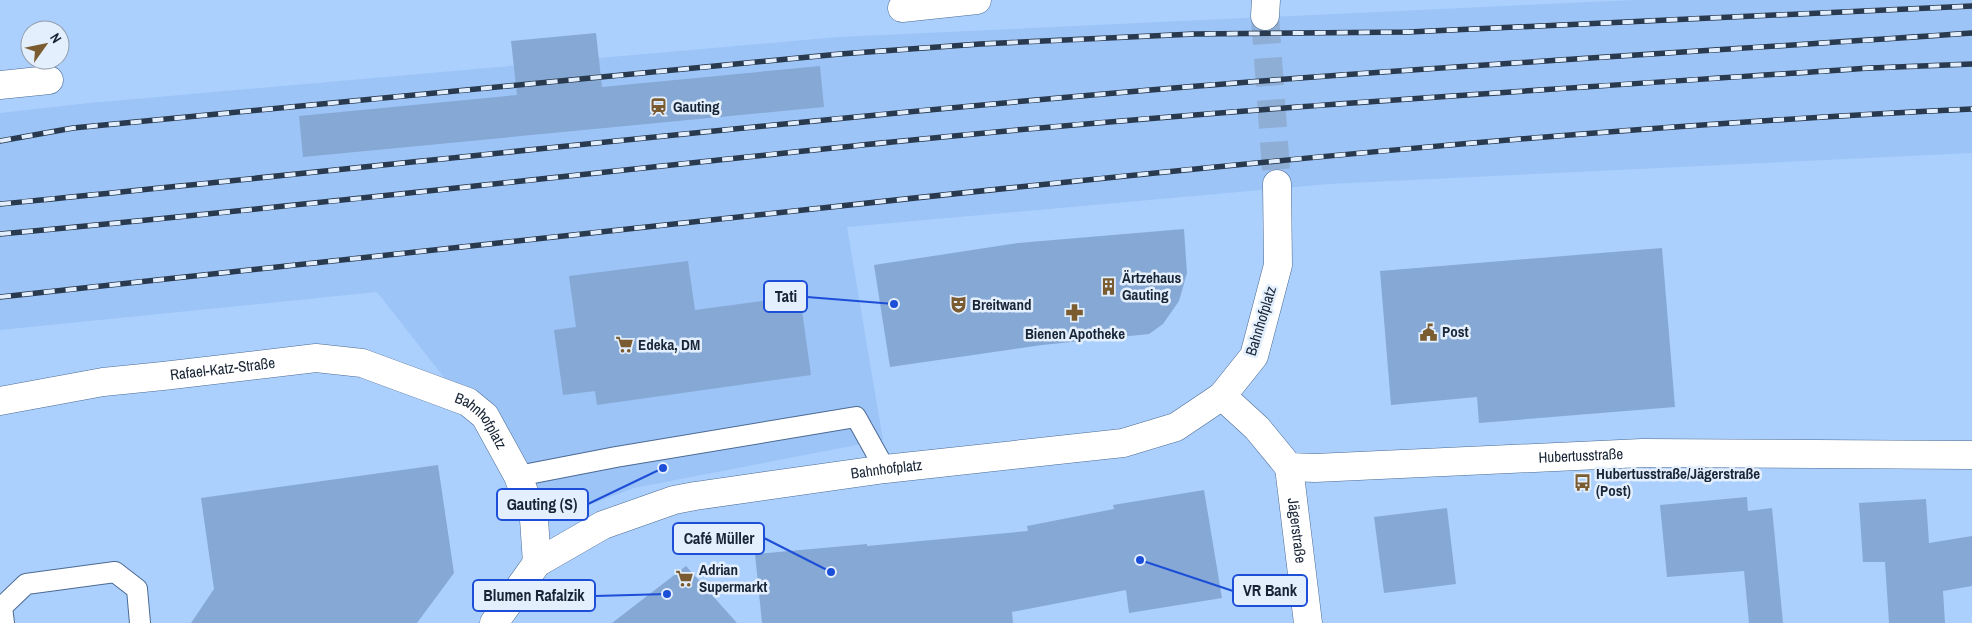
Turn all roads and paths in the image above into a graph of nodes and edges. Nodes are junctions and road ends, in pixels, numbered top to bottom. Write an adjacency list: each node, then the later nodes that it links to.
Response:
1 (977, 0): 2 (street)
2 (902, 8)
3 (49, 80): 4 (street)
4 (0, 84)
5 (1277, 184): 7 (street, Bahnhofplatz)
6 (442, 393): 8 (street, Rafael-Katz-Straße); 12 (street, Bahnhofplatz)
7 (1222, 396): 10 (street); 11 (street, Bahnhofplatz)
8 (0, 401)
9 (1972, 455): 10 (street, Hubertusstraße)
10 (1289, 467): 17 (street, Jägerstraße)
11 (884, 469): 12 (lane); 13 (street, Bahnhofplatz)
12 (518, 476): 13 (street, Bahnhofplatz)
13 (537, 563): 16 (street)
14 (4, 623): 15 (lane)
15 (140, 623)
16 (494, 623)
17 (1308, 623)

